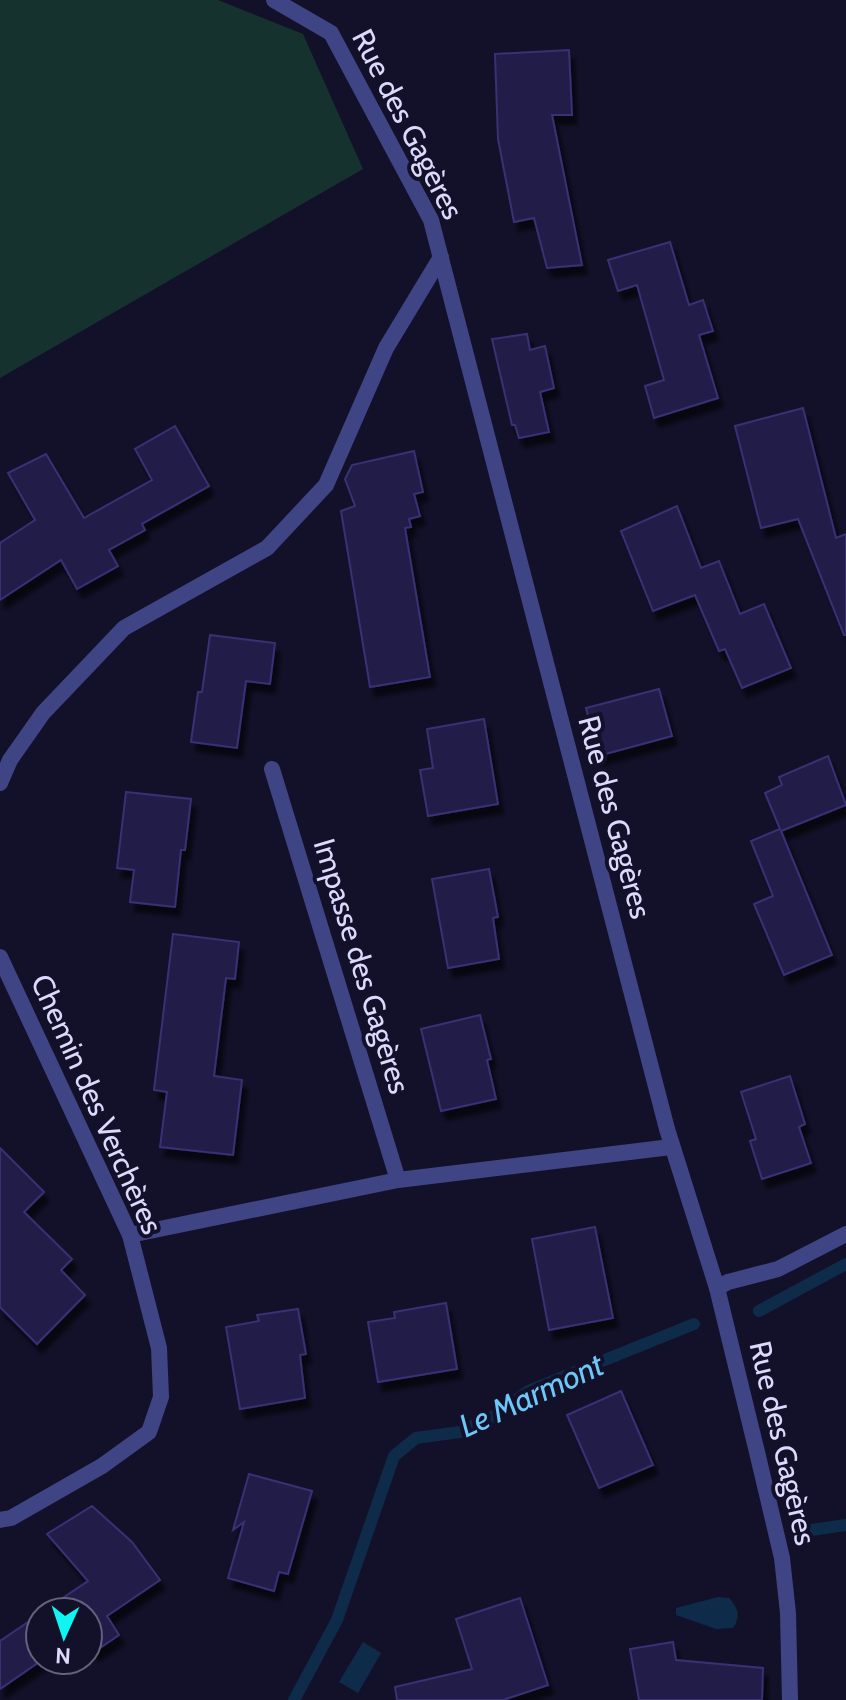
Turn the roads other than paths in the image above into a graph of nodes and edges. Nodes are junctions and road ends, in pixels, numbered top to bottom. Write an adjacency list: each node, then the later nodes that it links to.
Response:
1 (274, 0): 2 (street, Rue des Gagères)
2 (441, 257): 4 (street); 6 (street, Rue des Gagères)
3 (272, 769): 7 (street, Impasse des Gagères)
4 (0, 783)
5 (0, 957): 9 (street, Chemin des Verchères)
6 (671, 1147): 7 (street); 10 (street, Rue des Gagères)
7 (398, 1180): 9 (street)
8 (846, 1234): 10 (street)
9 (130, 1235): 11 (street, Chemin des Verchères)
10 (717, 1288): 12 (street, Rue des Gagères)
11 (0, 1520)
12 (790, 1700)

